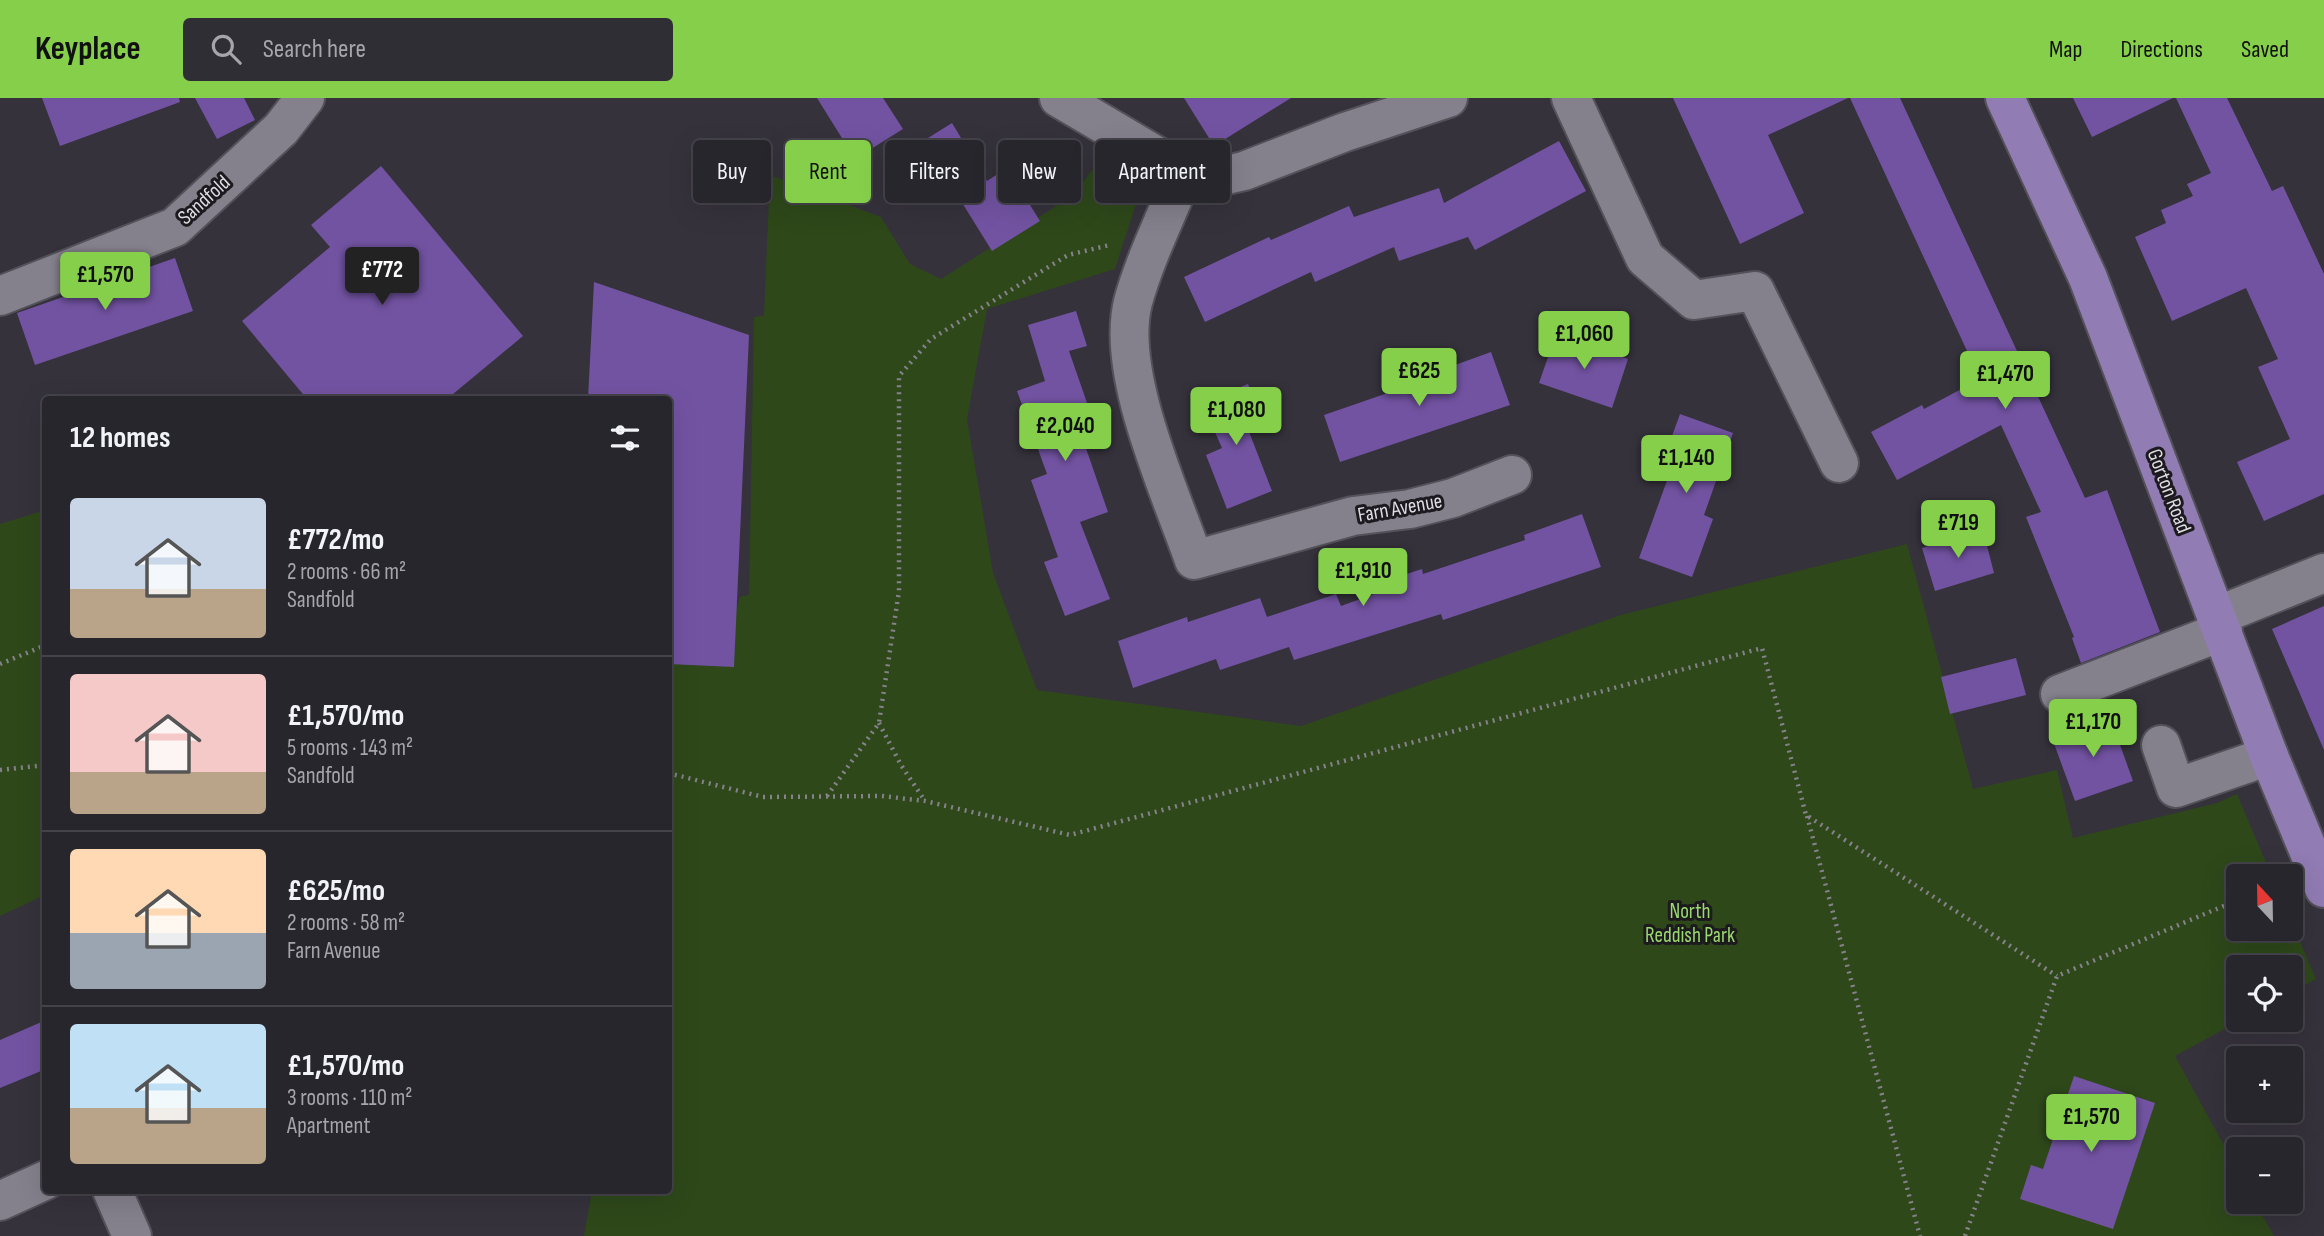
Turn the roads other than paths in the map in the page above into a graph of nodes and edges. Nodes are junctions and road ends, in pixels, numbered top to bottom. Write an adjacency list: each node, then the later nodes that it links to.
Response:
1 (305, 98): 9 (street, Sandfold)
2 (1059, 98): 6 (street)
3 (1448, 98): 7 (street)
4 (1571, 98): 10 (street)
5 (2005, 98): 13 (main road, Gorton Road)
6 (1130, 140)
7 (1230, 175)
8 (1172, 203): 11 (street, Farn Avenue)
9 (0, 296)
10 (1839, 463)
11 (1512, 475)
12 (2324, 573): 13 (street)
13 (2220, 624): 14 (street); 16 (main road, Gorton Road)
14 (2060, 694)
15 (2161, 746): 16 (street)
16 (2269, 756): 17 (main road, Gorton Road)
17 (2324, 888)
18 (42, 1182): 20 (street)
19 (114, 1194): 21 (street)
20 (0, 1200)
21 (132, 1236)

